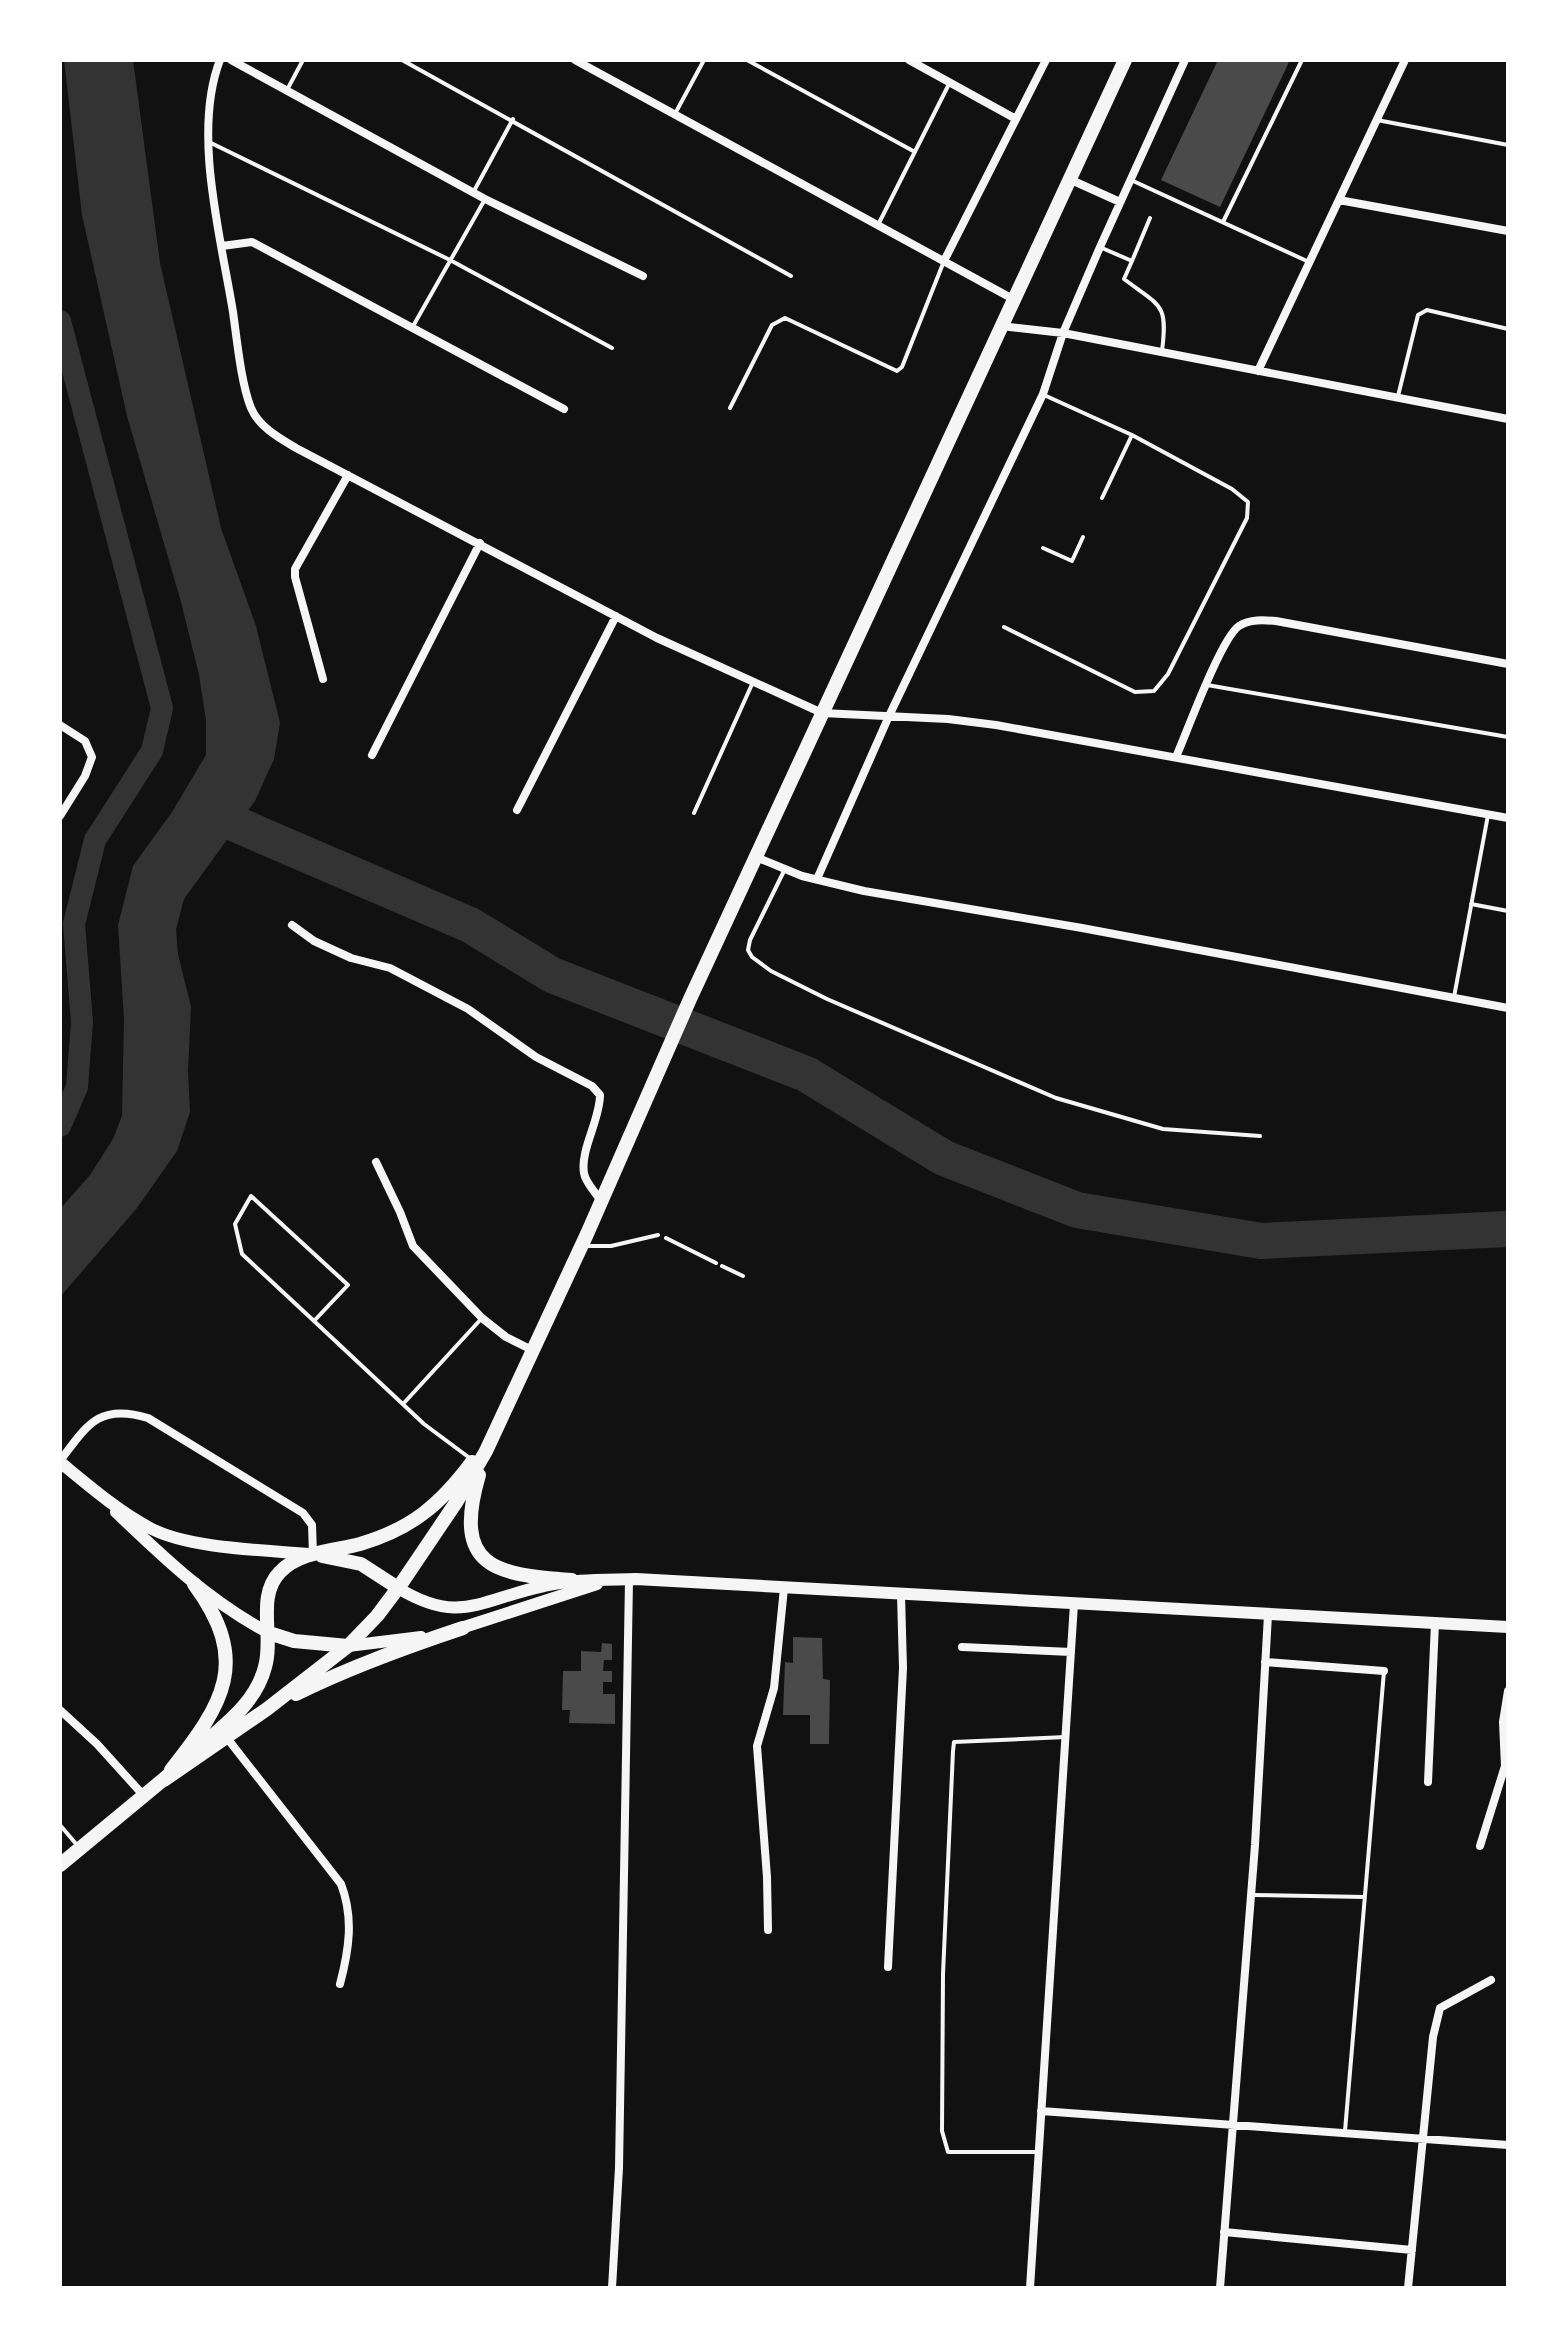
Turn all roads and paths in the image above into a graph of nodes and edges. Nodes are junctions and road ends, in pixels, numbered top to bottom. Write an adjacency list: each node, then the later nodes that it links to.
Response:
1 (220, 60): 20 (street)
2 (231, 60): 15 (street)
3 (303, 60): 15 (lane)
4 (402, 60): 17 (lane)
5 (575, 60): 16 (street)
6 (704, 60): 16 (lane)
7 (747, 60): 22 (lane)
8 (909, 60): 14 (street)
9 (1046, 60): 18 (street)
10 (1125, 60): 23 (main road)
11 (1185, 60): 24 (street)
12 (1302, 60): 30 (lane)
13 (1405, 60): 19 (street)
14 (950, 82): 18 (street); 22 (lane)
15 (286, 92): 25 (street)
16 (675, 115): 31 (street)
17 (513, 119): 25 (lane); 40 (lane)
18 (1016, 119): 36 (street)
19 (1377, 120): 21 (lane); 27 (street)
20 (209, 142): 33 (street); 35 (lane)
21 (1508, 145)
22 (915, 152): 31 (lane)
23 (1069, 179): 28 (street); 41 (main road)
24 (1131, 180): 28 (street); 30 (lane)
25 (473, 193): 26 (street)
26 (485, 199): 35 (lane); 39 (street)
27 (1339, 200): 32 (street); 38 (street)
28 (1120, 202): 34 (street)
29 (1150, 218): 37 (lane)
30 (1223, 222): 38 (lane)
31 (878, 225): 36 (street)
32 (1508, 231)
33 (222, 246): 43 (street); 55 (street)
34 (1100, 247): 37 (lane); 45 (street)
35 (450, 260): 43 (lane); 46 (lane)
36 (944, 261): 41 (street); 51 (lane)
37 (1132, 261): 47 (lane)
38 (1309, 262): 48 (street)
39 (643, 276)
40 (791, 276)
41 (1013, 299): 42 (main road)
42 (1000, 326): 45 (street); 66 (main road)
43 (412, 328): 52 (street)
44 (1508, 329): 50 (lane)
45 (1063, 333): 47 (street); 49 (street)
46 (612, 348)
47 (1162, 354): 48 (street)
48 (1258, 371): 50 (street)
49 (1043, 394): 54 (lane); 67 (street)
50 (1398, 398): 53 (street)
51 (730, 408)
52 (564, 409)
53 (1508, 419)
54 (1132, 435): 56 (lane); 61 (lane)
55 (348, 475): 58 (street); 63 (street)
56 (1102, 498)
57 (1083, 537): 59 (lane)
58 (480, 543): 60 (street); 70 (street)
59 (1043, 548)
60 (616, 616): 64 (street); 73 (street)
61 (1004, 627)
62 (1508, 664): 65 (street)
63 (323, 679)
64 (753, 682): 66 (street); 74 (lane)
65 (1207, 685): 69 (lane); 71 (street)
66 (822, 713): 67 (street); 78 (main road)
67 (889, 716): 71 (street); 80 (street)
68 (60, 725): 76 (street)
69 (1508, 737)
70 (372, 755)
71 (1176, 757): 75 (street)
72 (1508, 805): 77 (street)
73 (517, 810)
74 (694, 813)
75 (1488, 815): 77 (street); 81 (lane)
76 (60, 816)
77 (1507, 818)
78 (756, 857): 79 (street); 88 (main road)
79 (785, 868): 80 (street); 86 (lane)
80 (817, 879): 84 (street)
81 (1471, 904): 82 (lane); 84 (lane)
82 (1508, 911)
83 (292, 925): 88 (street)
84 (1454, 998): 85 (street)
85 (1508, 1008)
86 (1260, 1136)
87 (376, 1162): 93 (street)
88 (601, 1201): 91 (main road)
89 (658, 1235): 91 (lane)
90 (666, 1238): 92 (lane)
91 (581, 1246): 95 (main road)
92 (743, 1276)
93 (482, 1318): 95 (street); 96 (lane)
94 (314, 1321): 94 (lane); 96 (lane)
95 (534, 1351): 97 (main road)
96 (403, 1404): 99 (lane)
97 (509, 1405): 98 (main road); 99 (main road)
98 (486, 1451): 104 (main road); 107 (main road)
99 (473, 1461): 102 (main road)
100 (60, 1462): 101 (main road); 102 (street)
101 (88, 1485): 102 (main road); 106 (main road)
102 (313, 1555): 107 (main road); 115 (main road)
103 (612, 1579): 104 (main road); 105 (main road); 114 (main road)
104 (572, 1580): 107 (main road)
105 (629, 1580): 108 (main road); 147 (street)
106 (194, 1584): 115 (main road); 126 (main road)
107 (398, 1588): 116 (main road)
108 (784, 1588): 109 (main road); 135 (street)
109 (901, 1595): 110 (main road); 136 (street)
110 (1074, 1604): 111 (main road); 118 (street)
111 (1268, 1615): 112 (main road); 119 (street)
112 (1435, 1623): 113 (main road); 127 (street)
113 (1508, 1627)
114 (463, 1628): 116 (main road); 122 (main road)
115 (269, 1633): 116 (main road); 126 (main road)
116 (348, 1646): 122 (main road)
117 (962, 1647): 118 (street)
118 (1071, 1652): 124 (street)
119 (1265, 1662): 120 (street); 133 (street)
120 (1384, 1671): 134 (lane)
121 (1508, 1691): 130 (street)
122 (267, 1709): 125 (main road)
123 (60, 1710): 128 (street)
124 (1067, 1737): 139 (street); 144 (lane)
125 (227, 1738): 126 (main road); 138 (street)
126 (164, 1780): 128 (main road)
127 (1428, 1782)
128 (144, 1796): 131 (main road)
129 (60, 1825): 131 (lane)
130 (1480, 1846)
131 (80, 1849): 132 (main road)
132 (60, 1865)
133 (1250, 1895): 134 (lane); 140 (street)
134 (1365, 1897): 141 (lane)
135 (768, 1930)
136 (888, 1967)
137 (1491, 1980): 142 (street)
138 (340, 1984)
139 (1041, 2111): 140 (street); 144 (street)
140 (1232, 2125): 141 (street); 145 (street)
141 (1345, 2133): 142 (street)
142 (1422, 2139): 143 (street); 146 (street)
143 (1508, 2145)
144 (1039, 2152): 148 (street)
145 (1224, 2232): 146 (street); 149 (street)
146 (1412, 2250): 150 (street)
147 (612, 2288)
148 (1030, 2288)
149 (1220, 2288)
150 (1408, 2288)

